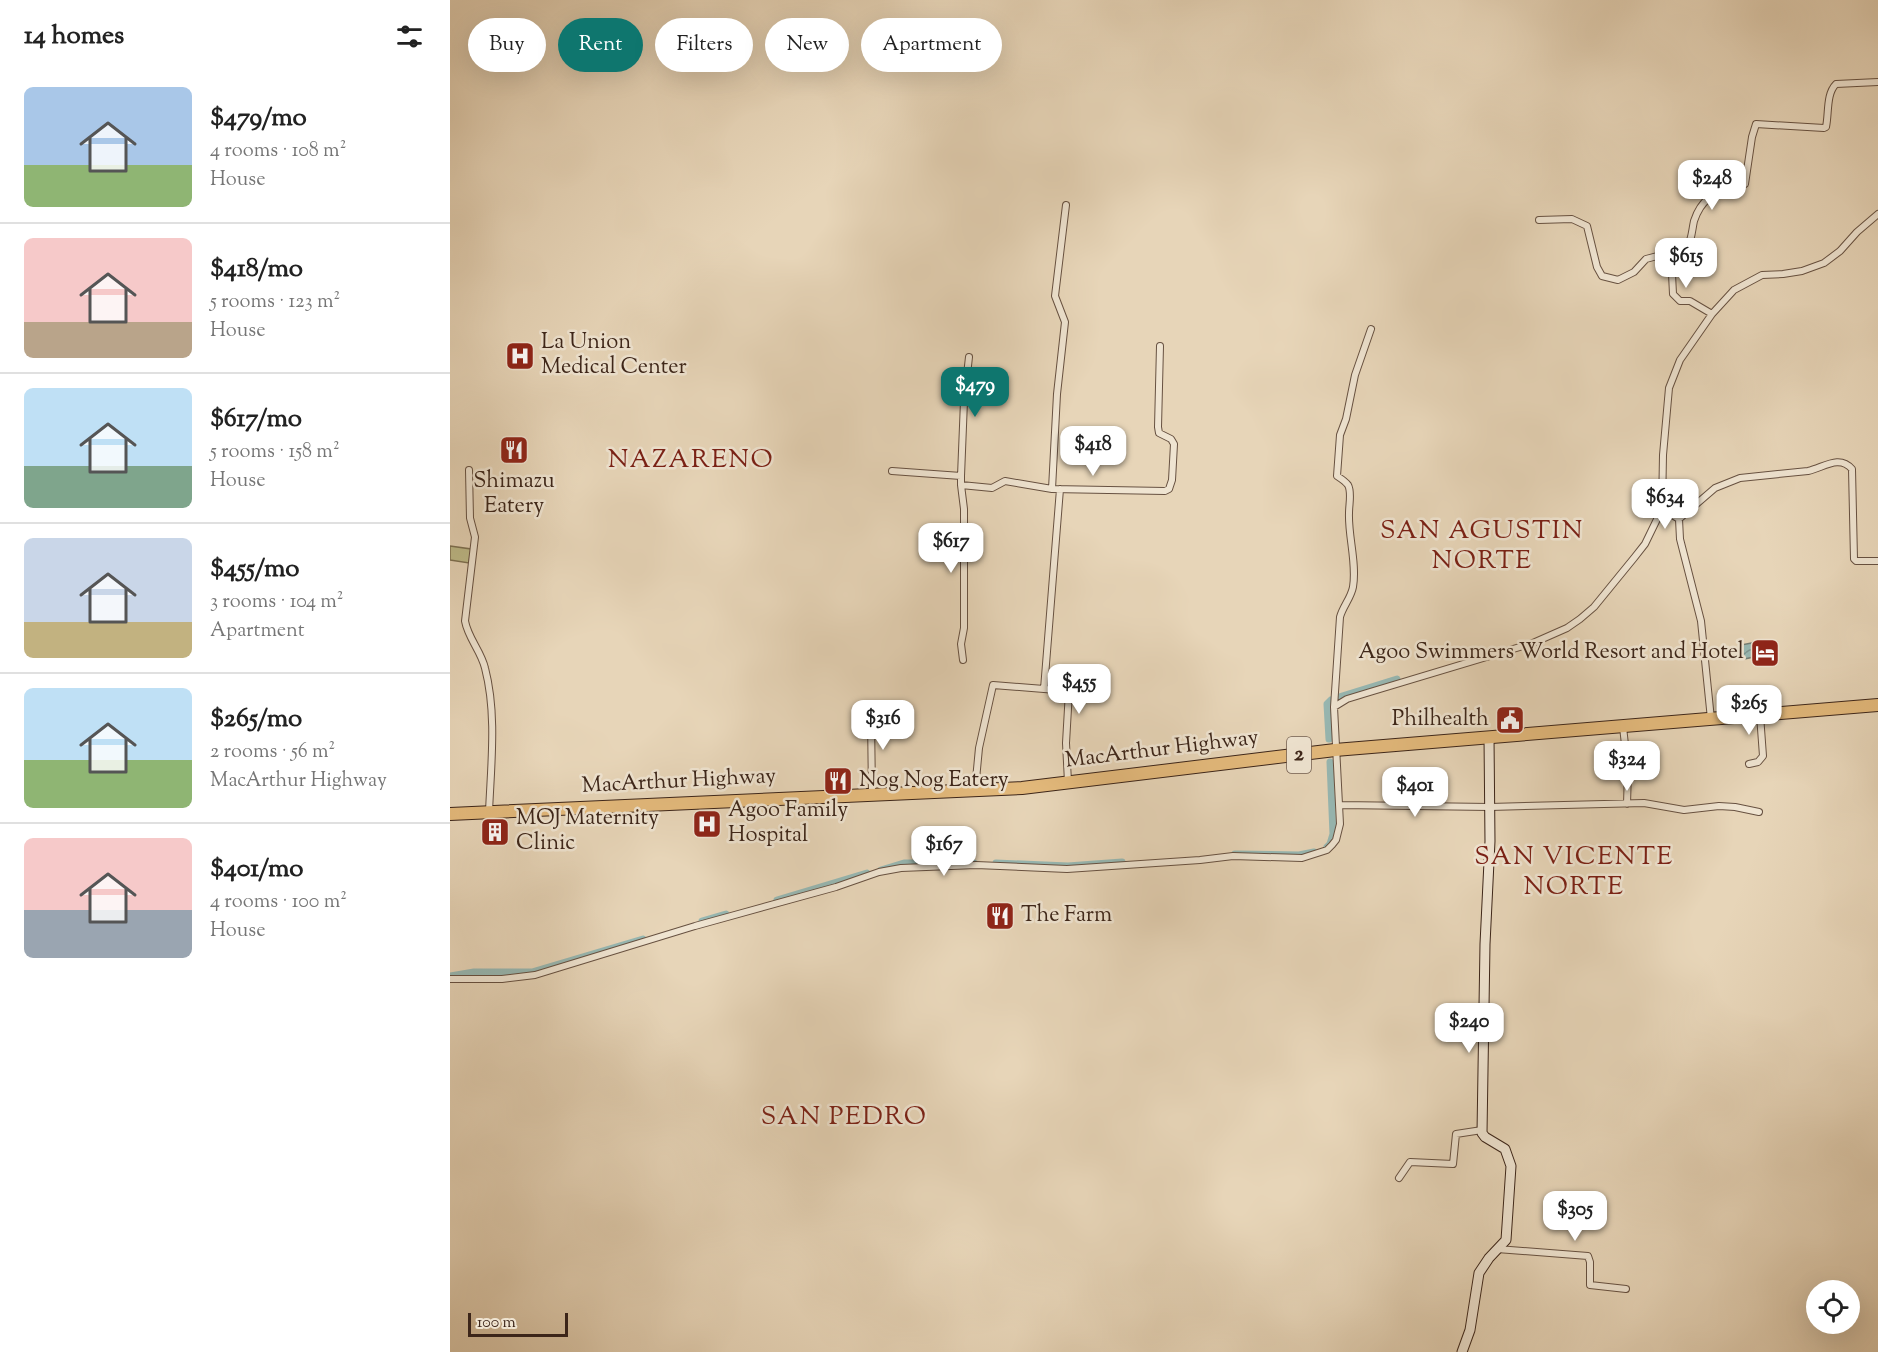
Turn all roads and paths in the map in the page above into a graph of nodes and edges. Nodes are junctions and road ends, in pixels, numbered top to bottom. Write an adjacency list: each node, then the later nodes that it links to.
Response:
1 (1878, 82): 5 (street)
2 (1066, 205): 14 (street)
3 (1878, 214): 6 (street)
4 (1539, 220): 5 (street)
5 (1671, 253): 6 (street)
6 (1712, 314): 16 (street)
7 (1371, 328): 22 (street)
8 (1161, 345): 15 (street)
9 (969, 357): 12 (street)
10 (469, 470): 36 (street)
11 (892, 471): 12 (street)
12 (961, 476): 13 (street)
13 (961, 485): 14 (street); 19 (street)
14 (1052, 489): 15 (street)
15 (1060, 489): 20 (street)
16 (1662, 509): 17 (street); 22 (street)
17 (1679, 519): 18 (street); 25 (street)
18 (1878, 561)
19 (963, 660)
20 (1044, 688): 30 (street); 31 (street)
21 (1878, 705): 23 (highway, MacArthur Highway / 2)
22 (1334, 707): 28 (street)
23 (1760, 715): 25 (highway, MacArthur Highway / 2); 29 (street)
24 (871, 718): 32 (street)
25 (1711, 719): 26 (highway, MacArthur Highway / 2)
26 (1623, 726): 27 (highway, MacArthur Highway / 2); 33 (street)
27 (1489, 737): 28 (highway, MacArthur Highway / 2); 35 (street)
28 (1335, 750): 30 (highway, MacArthur Highway / 2); 34 (street)
29 (1749, 764)
30 (1068, 783): 31 (highway, MacArthur Highway / 2)
31 (975, 790): 32 (highway, MacArthur Highway / 2)
32 (872, 794): 36 (highway, MacArthur Highway / 2)
33 (1627, 804): 35 (street); 37 (street)
34 (1340, 805): 35 (street); 39 (street)
35 (1490, 807): 40 (street)
36 (489, 812): 38 (highway, MacArthur Highway / 2)
37 (1759, 812)
38 (450, 814)
39 (450, 979)
40 (1482, 1130): 41 (street); 42 (street)
41 (1400, 1178)
42 (1497, 1249): 43 (street); 44 (street)
43 (1626, 1289)
44 (1462, 1352)

